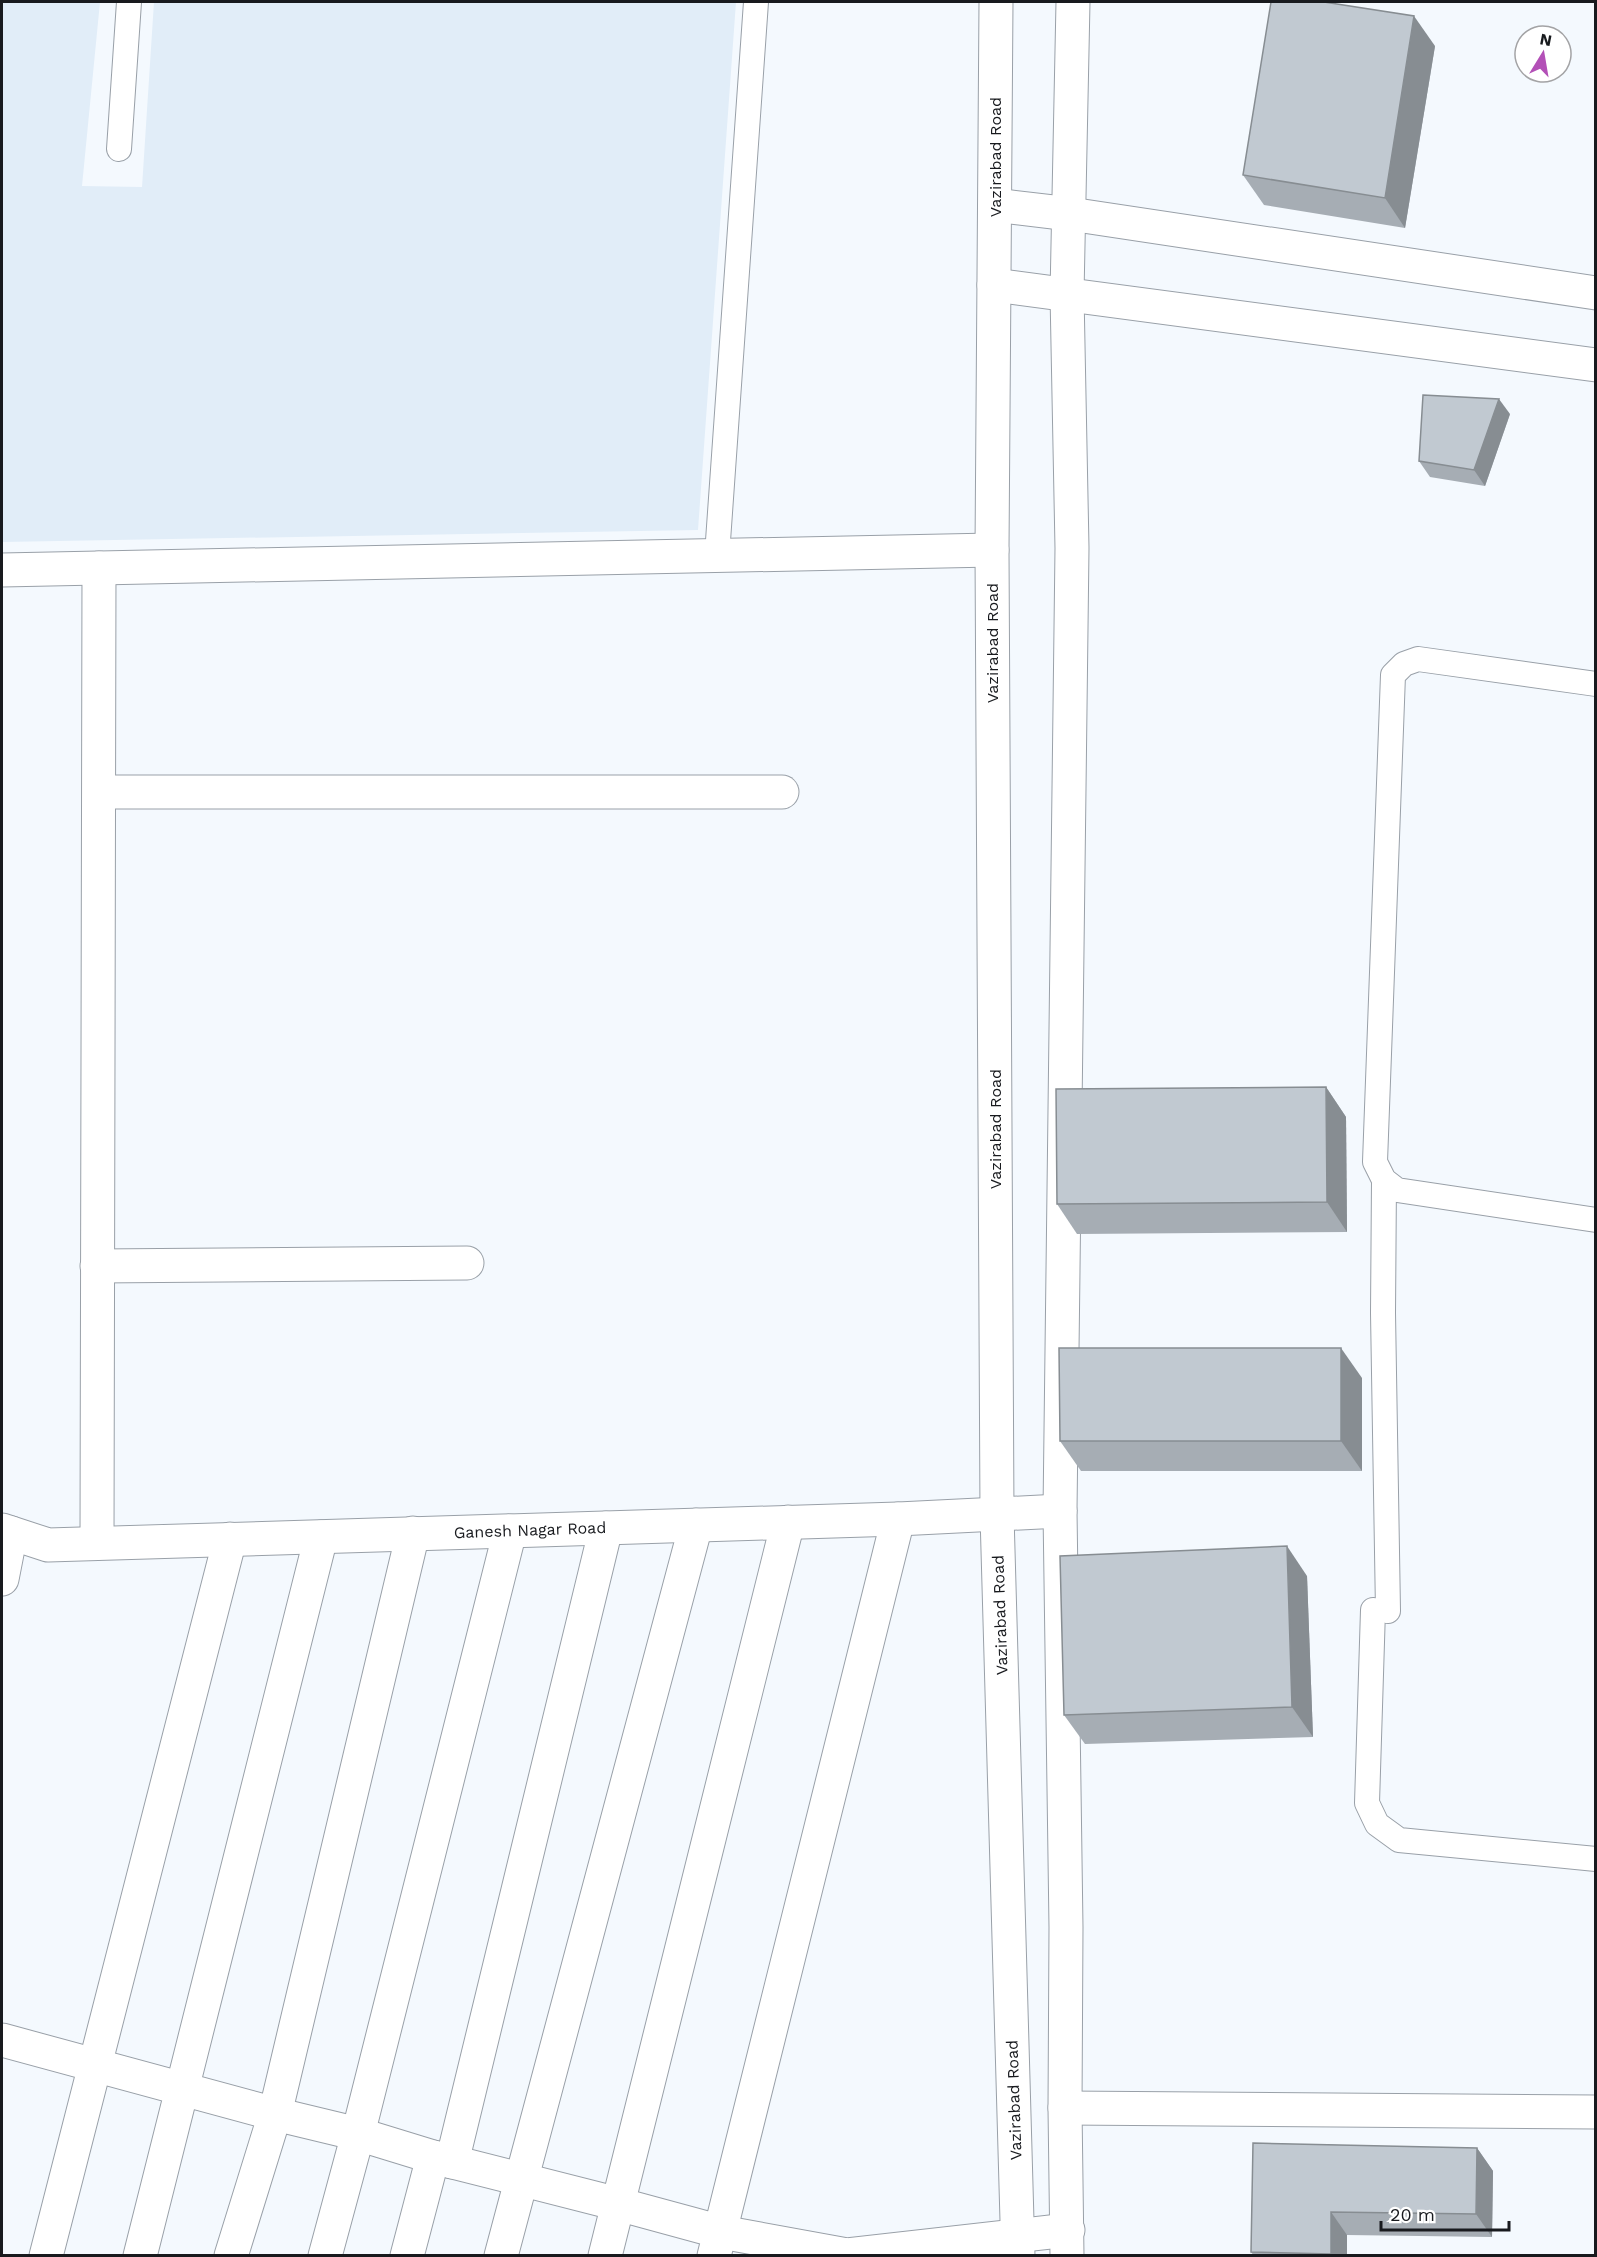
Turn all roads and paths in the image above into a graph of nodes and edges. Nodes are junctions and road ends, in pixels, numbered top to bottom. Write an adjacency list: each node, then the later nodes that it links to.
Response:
1 (129, 2): 5 (lane)
2 (756, 2): 13 (lane)
3 (996, 2): 6 (street, Vazirabad Road)
4 (1073, 2): 7 (street)
5 (119, 149)
6 (994, 205): 7 (street); 8 (street, Vazirabad Road)
7 (1070, 214): 9 (street); 10 (street)
8 (994, 285): 10 (street); 12 (street, Vazirabad Road)
9 (1596, 293)
10 (1067, 294): 11 (street); 23 (street)
11 (1596, 365)
12 (992, 550): 13 (street); 24 (street, Vazirabad Road)
13 (717, 555): 14 (street)
14 (99, 568): 15 (street); 17 (street)
15 (2, 570)
16 (1596, 684): 19 (lane)
17 (100, 792): 18 (street); 22 (street)
18 (782, 792)
19 (1384, 1180): 20 (lane); 36 (lane)
20 (1596, 1220)
21 (467, 1263): 22 (street)
22 (97, 1266): 34 (street)
23 (1060, 1511): 24 (street, Ganesh Nagar Road); 40 (street)
24 (996, 1515): 25 (street, Ganesh Nagar Road); 49 (street, Vazirabad Road)
25 (898, 1519): 26 (street, Ganesh Nagar Road); 48 (street)
26 (788, 1522): 27 (street, Ganesh Nagar Road); 46 (street)
27 (696, 1525): 28 (street, Ganesh Nagar Road); 45 (street)
28 (606, 1528): 29 (street, Ganesh Nagar Road); 44 (street)
29 (510, 1531): 31 (street, Ganesh Nagar Road); 43 (street)
30 (6, 1532): 34 (street, Ganesh Nagar Road); 35 (street)
31 (412, 1533): 32 (street, Ganesh Nagar Road); 42 (street)
32 (321, 1537): 33 (street, Ganesh Nagar Road); 39 (street)
33 (230, 1539): 34 (street, Ganesh Nagar Road); 38 (street)
34 (97, 1543)
35 (2, 1579)
36 (1596, 1859)
37 (2, 2040): 38 (street)
38 (94, 2065): 39 (street); 51 (street)
39 (183, 2089): 42 (street); 52 (street)
40 (1065, 2108): 41 (street); 47 (street)
41 (1596, 2112)
42 (275, 2114): 43 (street); 53 (street)
43 (358, 2134): 44 (street); 54 (street)
44 (443, 2159): 45 (street); 55 (street)
45 (519, 2180): 46 (street); 56 (street)
46 (618, 2204): 48 (street); 57 (street)
47 (1067, 2243): 49 (street)
48 (717, 2244): 50 (street)
49 (1018, 2245): 50 (street)
50 (846, 2255)
51 (46, 2256)
52 (140, 2256)
53 (231, 2256)
54 (325, 2256)
55 (407, 2256)
56 (501, 2256)
57 (605, 2256)

